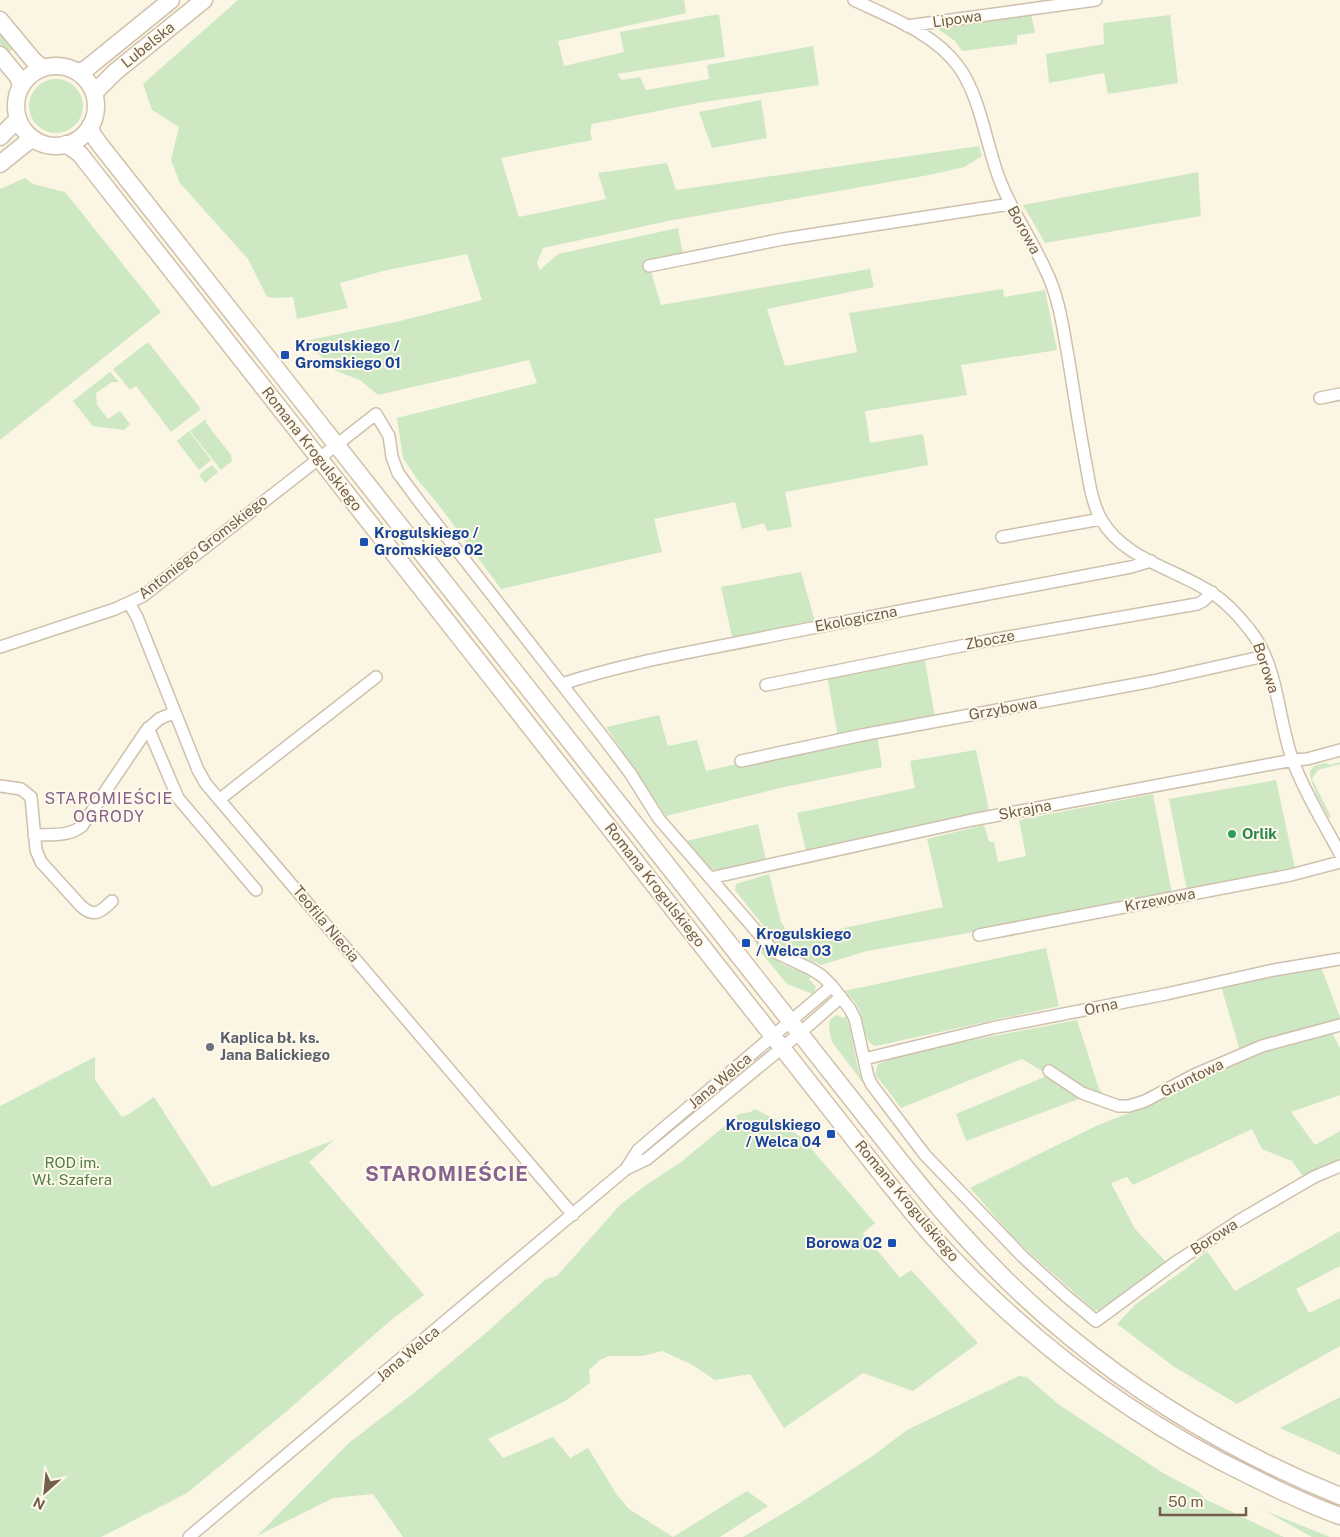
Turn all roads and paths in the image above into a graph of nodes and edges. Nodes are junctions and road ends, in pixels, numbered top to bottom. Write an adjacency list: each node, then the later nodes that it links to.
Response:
1 (171, 0): 9 (main road, Lubelska)
2 (204, 0): 11 (main road, Lubelska)
3 (854, 0): 6 (street, Borowa)
4 (1096, 0): 6 (street, Lipowa)
5 (0, 20): 8 (main road)
6 (907, 26): 18 (street, Borowa)
7 (0, 55): 10 (main road)
8 (43, 68): 9 (main road); 10 (main road)
9 (77, 72): 11 (main road)
10 (21, 86): 12 (main road)
11 (94, 93): 13 (main road)
12 (18, 119): 14 (main road); 15 (main road)
13 (90, 126): 16 (main road); 22 (main road, Romana Krogulskiego)
14 (0, 137)
15 (34, 139): 16 (main road); 17 (main road)
16 (66, 144): 23 (main road, Romana Krogulskiego)
17 (0, 164)
18 (1010, 204): 19 (street); 24 (street, Borowa)
19 (649, 266)
20 (1340, 394): 21 (street)
21 (1320, 398)
22 (337, 443): 23 (street, Antoniego Gromskiego); 32 (street, Antoniego Gromskiego); 52 (main road, Romana Krogulskiego)
23 (318, 458): 28 (street, Antoniego Gromskiego); 53 (main road, Romana Krogulskiego)
24 (1101, 519): 25 (street); 26 (street, Borowa)
25 (1002, 537)
26 (1151, 561): 27 (street, Borowa); 32 (street, Ekologiczna)
27 (1212, 592): 30 (street, Borowa); 33 (street, Zbocze)
28 (129, 603): 29 (street, Antoniego Gromskiego); 34 (street, Teofila Niecia)
29 (0, 647)
30 (1265, 656): 37 (street, Borowa); 38 (street, Grzybowa)
31 (376, 677): 40 (street)
32 (562, 684): 44 (street)
33 (766, 684)
34 (175, 712): 35 (street); 40 (street, Teofila Niecia)
35 (148, 728): 41 (street); 45 (street)
36 (1340, 750): 37 (street, Skrajna)
37 (1293, 760): 42 (street, Borowa); 44 (street, Skrajna)
38 (741, 761)
39 (0, 786): 41 (street)
40 (220, 800): 57 (street, Teofila Niecia)
41 (34, 835): 46 (street)
42 (1340, 854)
43 (1340, 862): 47 (street, Krzewowa)
44 (710, 878): 49 (street)
45 (256, 890)
46 (112, 901)
47 (979, 935)
48 (1340, 959): 54 (street, Orna)
49 (832, 986): 50 (street); 52 (street)
50 (841, 997): 52 (street); 54 (street)
51 (1340, 1025): 55 (street, Gruntowa)
52 (795, 1028): 53 (street, Jana Welca); 58 (main road, Romana Krogulskiego)
53 (778, 1041): 57 (street, Jana Welca); 59 (main road, Romana Krogulskiego)
54 (864, 1059): 56 (street, Borowa)
55 (1049, 1071)
56 (1340, 1166)
57 (573, 1215): 60 (street, Jana Welca)
58 (1340, 1496)
59 (1340, 1516)
60 (189, 1537)

